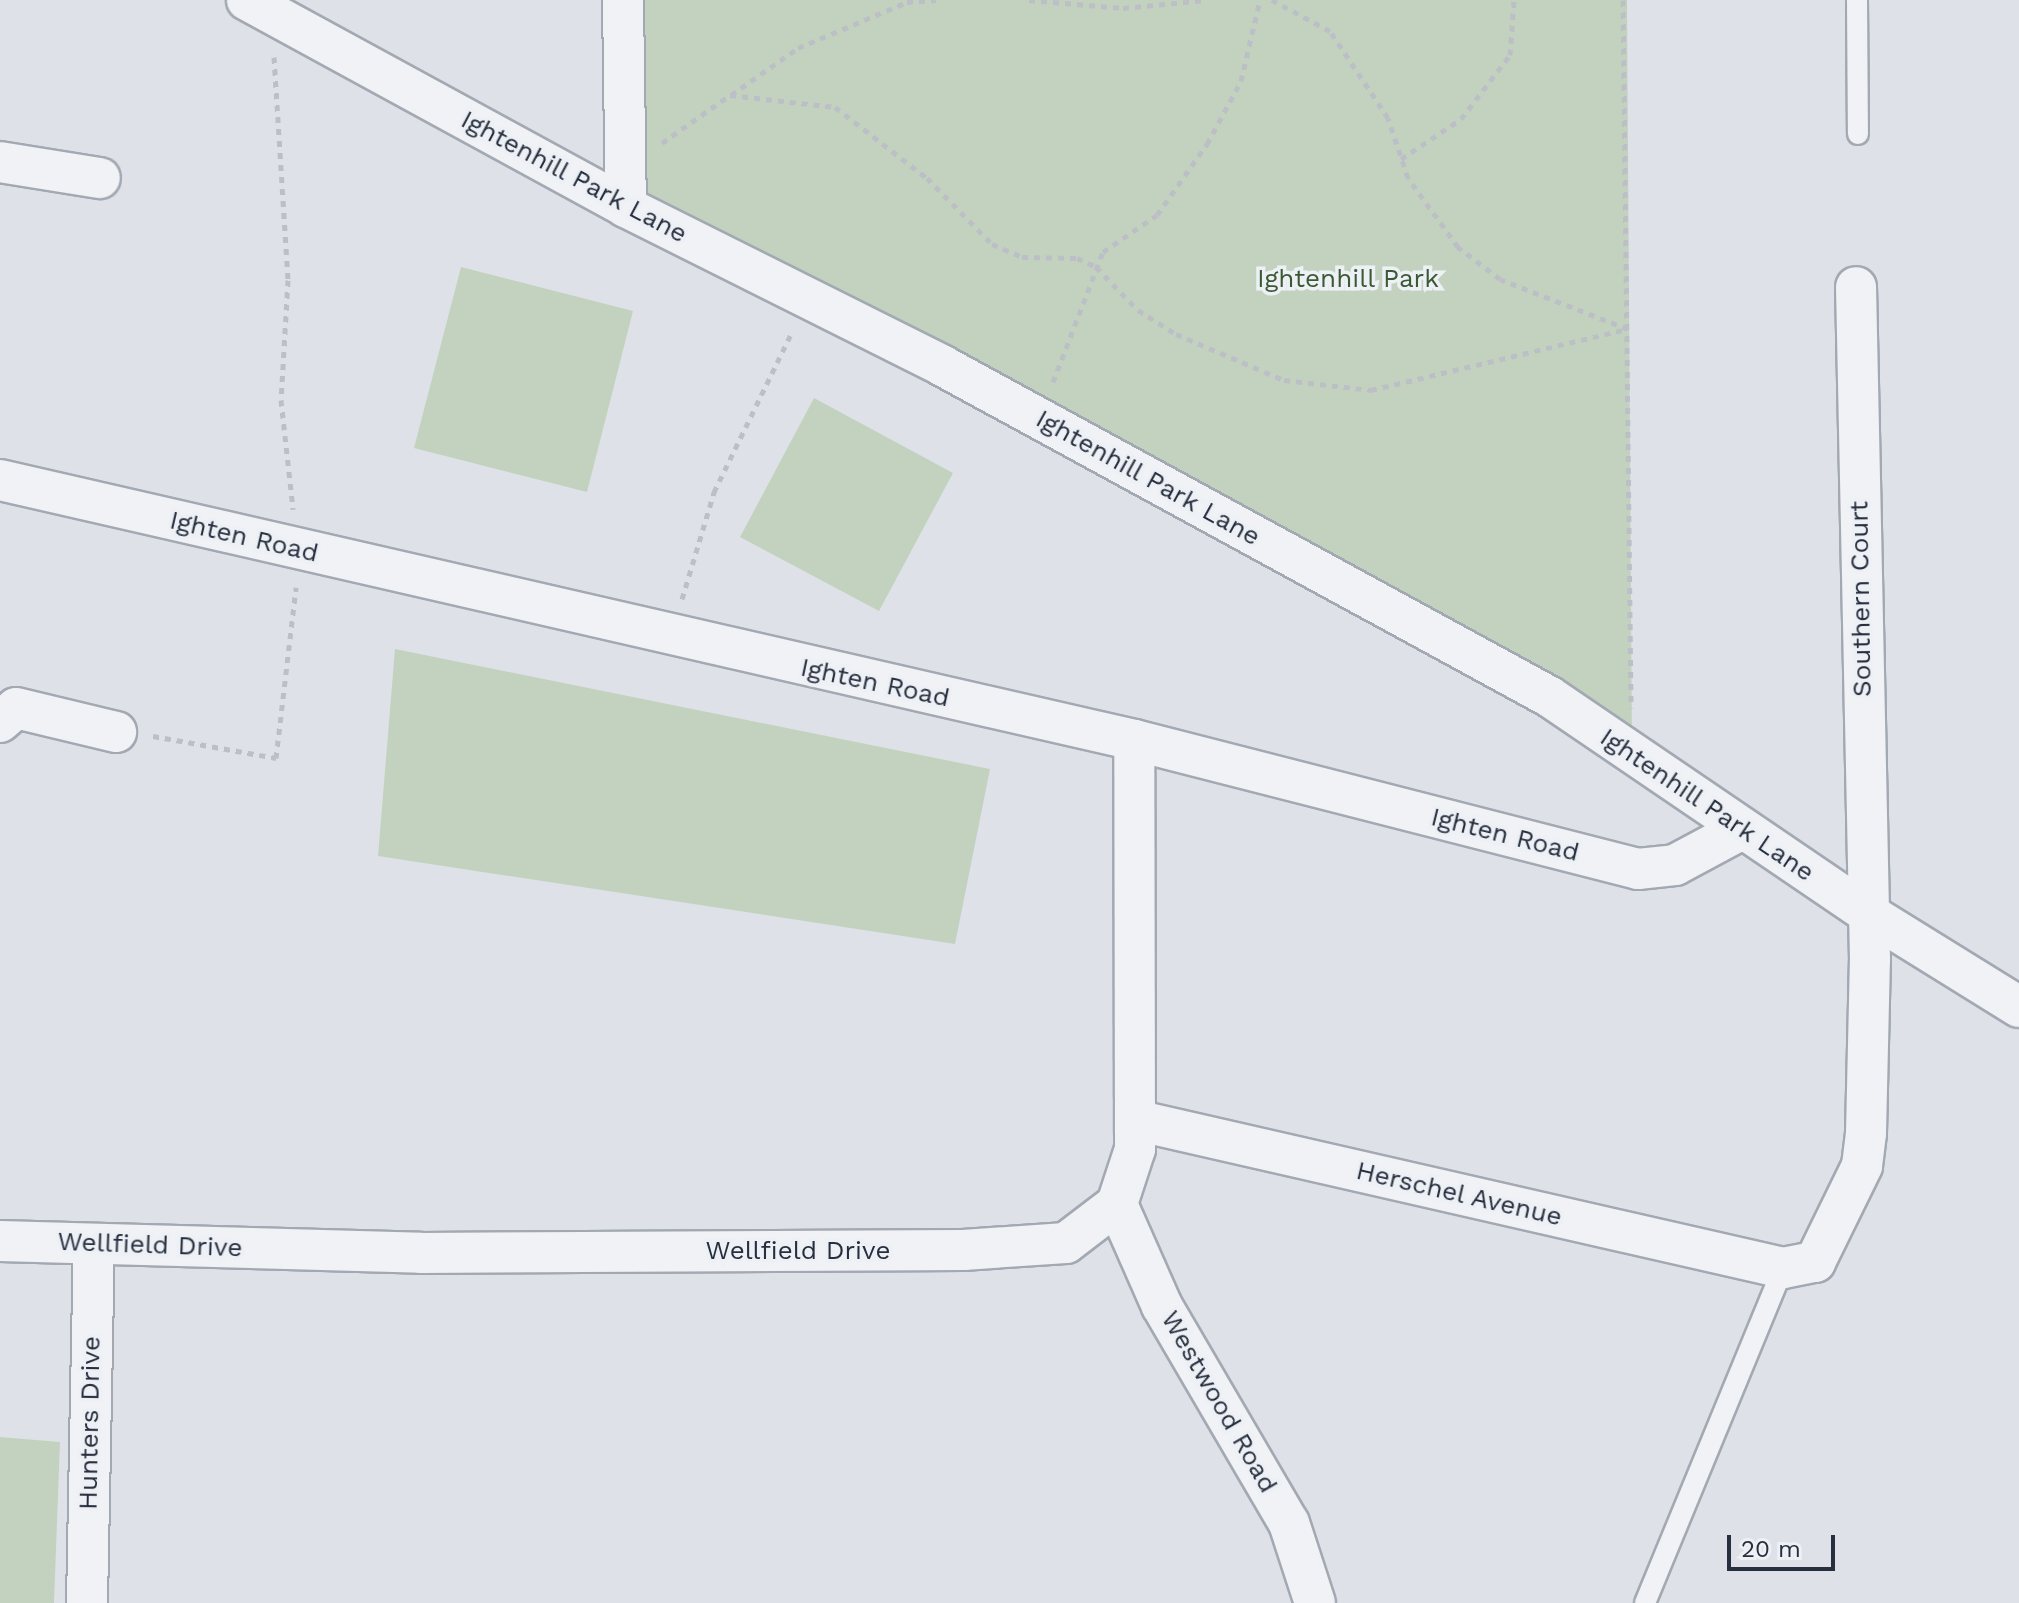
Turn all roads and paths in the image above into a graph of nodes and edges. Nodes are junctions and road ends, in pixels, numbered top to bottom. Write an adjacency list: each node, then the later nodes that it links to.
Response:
1 (623, 0): 16 (street)
2 (936, 0): 11 (path)
3 (1029, 0): 4 (path)
4 (1206, 0)
5 (1260, 0): 17 (path)
6 (1272, 0): 13 (path)
7 (1514, 0): 13 (path)
8 (1623, 0): 20 (path)
9 (1857, 0): 12 (lane)
10 (258, 6): 16 (street, Ightenhill Park Lane); 23 (path)
11 (730, 95): 16 (path); 17 (path)
12 (1858, 134)
13 (1401, 159): 20 (path)
14 (0, 162): 15 (street)
15 (100, 178)
16 (626, 188): 19 (street, Ightenhill Park Lane)
17 (1096, 267): 20 (path); 21 (path)
18 (1856, 287): 30 (street, Southern Court)
19 (806, 297): 21 (street, Ightenhill Park Lane); 24 (path)
20 (1628, 329): 28 (path)
21 (1039, 419): 28 (street, Ightenhill Park Lane)
22 (0, 480): 23 (street, Ighten Road)
23 (296, 549): 24 (street, Ighten Road); 26 (path)
24 (671, 637): 27 (street, Ighten Road)
25 (0, 722): 26 (street)
26 (116, 732)
27 (1134, 740): 29 (street, Ighten Road); 32 (street)
28 (1631, 753): 29 (street, Ightenhill Park Lane)
29 (1742, 829): 30 (street, Ightenhill Park Lane)
30 (1866, 912): 31 (street, Ightenhill Park Lane); 36 (street, Southern Court)
31 (2019, 1007)
32 (1135, 1120): 33 (street); 36 (street, Herschel Avenue)
33 (1117, 1204): 35 (street, Wellfield Drive); 37 (street, Westwood Road)
34 (0, 1241): 35 (street, Wellfield Drive)
35 (94, 1244): 38 (street, Hunters Drive)
36 (1783, 1268): 40 (lane)
37 (1315, 1602): 39 (street)
38 (87, 1603)
39 (1308, 1603)
40 (1645, 1603)

